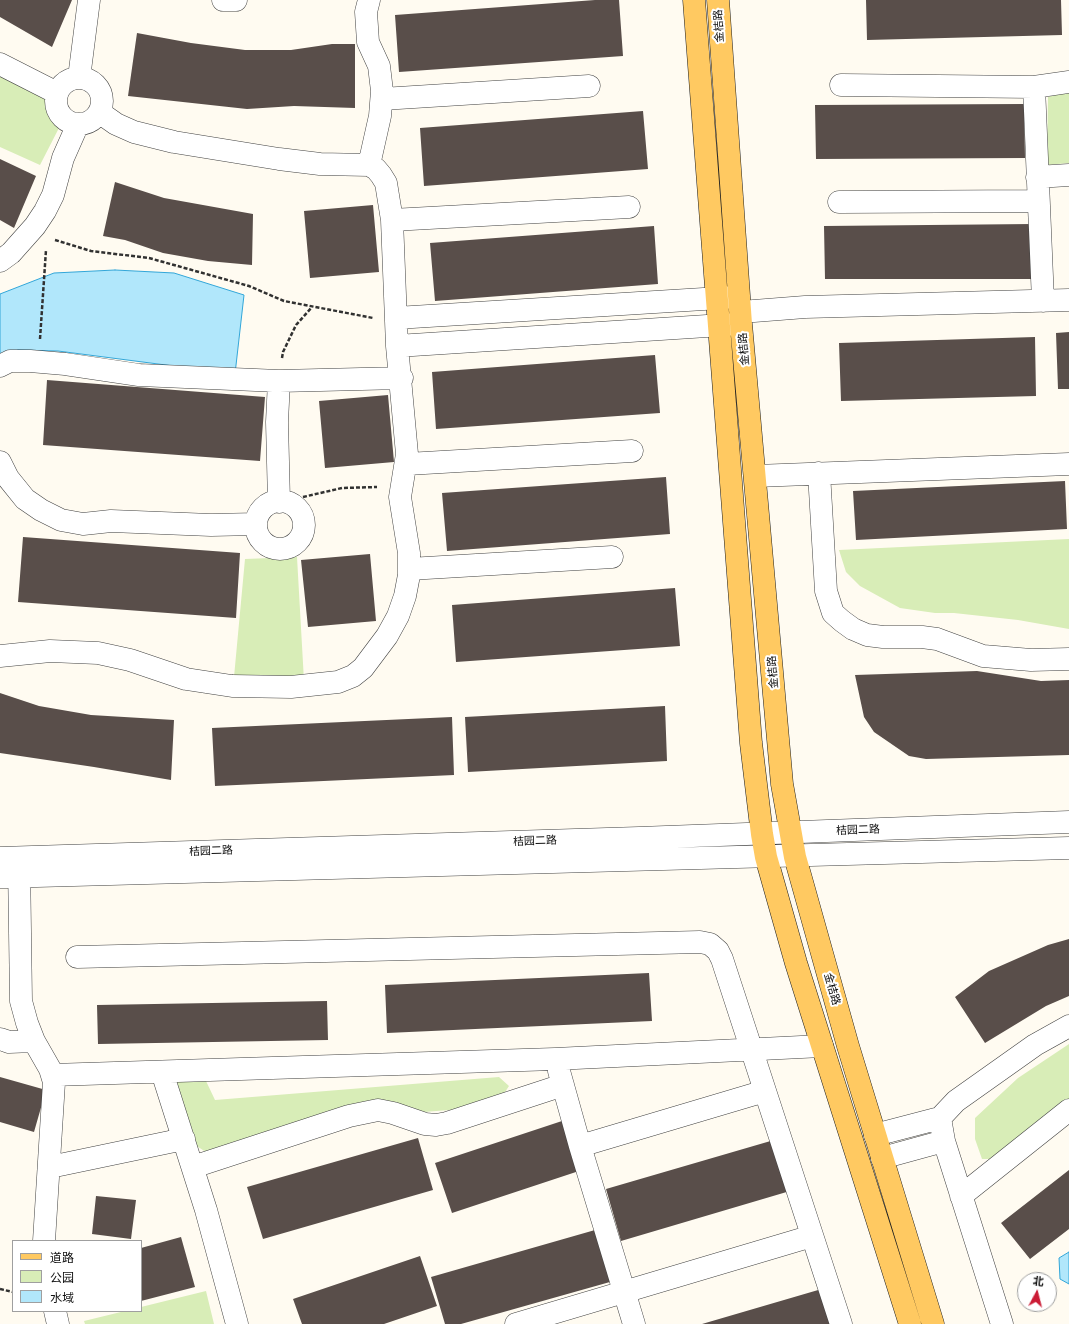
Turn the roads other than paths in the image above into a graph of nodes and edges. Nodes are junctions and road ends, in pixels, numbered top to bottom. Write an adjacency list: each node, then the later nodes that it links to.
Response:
1 (89, 0): 8 (street)
2 (223, 0): 3 (street)
3 (236, 0)
4 (368, 0): 14 (street)
5 (694, 0): 25 (main road)
6 (718, 0): 28 (main road, 金桔路)
7 (0, 64): 13 (street)
8 (79, 78): 13 (street); 15 (street)
9 (1069, 82): 12 (street)
10 (841, 85): 12 (street)
11 (589, 86): 14 (street)
12 (1034, 87): 19 (street)
13 (57, 93): 16 (street)
14 (382, 99): 17 (street)
15 (99, 112): 16 (street); 17 (street)
16 (78, 124): 24 (street)
17 (369, 166): 23 (street)
18 (1069, 175): 19 (street)
19 (1038, 177): 20 (street)
20 (1038, 201): 21 (street); 27 (street)
21 (839, 202)
22 (629, 207): 23 (street)
23 (392, 220): 29 (street)
24 (0, 262)
25 (717, 298): 28 (street); 29 (street); 30 (main road)
26 (1069, 300): 27 (street)
27 (1043, 301): 28 (street)
28 (741, 311): 30 (street); 40 (main road, 金桔路)
29 (396, 318): 31 (street)
30 (719, 326): 31 (street); 49 (main road)
31 (398, 346): 33 (street)
32 (0, 366): 34 (street)
33 (402, 378): 34 (street); 37 (street)
34 (279, 381): 41 (street)
35 (632, 451): 37 (street)
36 (0, 462): 42 (street)
37 (407, 464): 44 (street)
38 (1069, 464): 39 (street)
39 (819, 473): 40 (street); 46 (street)
40 (756, 476): 48 (main road, 金桔路)
41 (285, 503): 42 (street); 42 (street)
42 (256, 524)
43 (612, 557): 44 (street)
44 (409, 569): 45 (street)
45 (0, 656)
46 (1069, 659)
47 (1069, 822): 48 (street, 桔园二路)
48 (791, 833): 49 (street, 桔园二路); 52 (main road, 金桔路)
49 (762, 834): 51 (main road); 53 (street, 桔园二路)
50 (1069, 848): 52 (street, 桔园二路)
51 (766, 857): 52 (street, 桔园二路); 53 (street, 桔园二路); 58 (main road)
52 (795, 857): 67 (main road, 金桔路)
53 (10, 867): 57 (street)
54 (77, 957): 59 (street)
55 (1069, 1026): 66 (street)
56 (0, 1039): 57 (street)
57 (34, 1041): 62 (street)
58 (822, 1046): 59 (street); 84 (main road)
59 (753, 1049): 60 (street); 64 (street)
60 (555, 1059): 61 (street); 63 (street)
61 (162, 1072): 62 (street); 68 (street)
62 (52, 1075): 72 (street)
63 (563, 1085): 70 (street); 73 (street)
64 (765, 1091): 70 (street); 75 (street)
65 (1069, 1110): 74 (street)
66 (940, 1118): 67 (street); 69 (street)
67 (875, 1135): 71 (main road, 金桔路)
68 (184, 1139): 72 (street); 73 (street)
69 (944, 1141): 71 (street); 74 (street)
70 (580, 1146): 77 (street)
71 (882, 1158): 85 (main road, 金桔路)
72 (50, 1167): 76 (street)
73 (193, 1167): 80 (street)
74 (961, 1196): 86 (street)
75 (812, 1236): 77 (street); 83 (street)
76 (44, 1240)
77 (624, 1292): 81 (street); 82 (street)
78 (55, 1312): 79 (street)
79 (58, 1324)
80 (237, 1324)
81 (516, 1324)
82 (634, 1324)
83 (841, 1324)
84 (910, 1324)
85 (933, 1324)
86 (1002, 1324)

